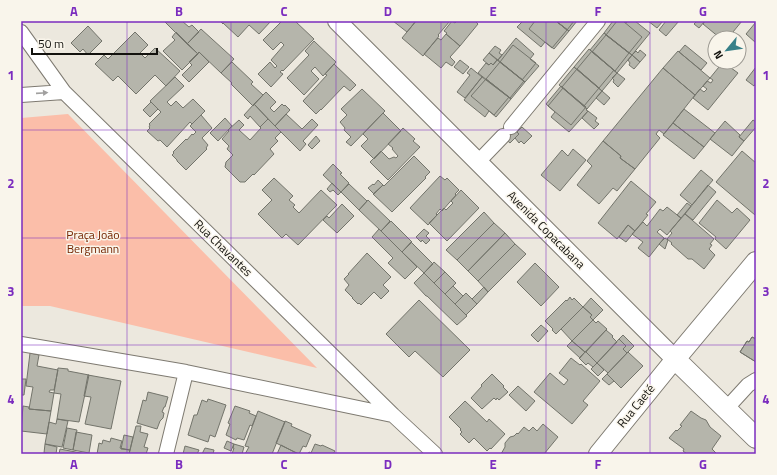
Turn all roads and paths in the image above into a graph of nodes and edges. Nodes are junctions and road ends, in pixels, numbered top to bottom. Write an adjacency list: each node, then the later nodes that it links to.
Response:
1 (338, 21): 6 (street, Avenida Copacabana)
2 (598, 21): 6 (street)
3 (21, 32): 4 (street, Rua Chavantes)
4 (64, 92): 5 (street, one-way to 4); 13 (street, Rua Chavantes)
5 (21, 95)
6 (478, 162): 9 (street, Avenida Copacabana)
7 (756, 262): 9 (main road)
8 (21, 344): 10 (street)
9 (675, 359): 12 (main road, Avenida Copacabana); 17 (street, Rua Caeté)
10 (186, 372): 13 (street); 15 (street)
11 (756, 380): 12 (street)
12 (726, 409): 14 (main road, Avenida Copacabana)
13 (393, 415): 16 (street, Rua Chavantes)
14 (756, 438)
15 (166, 454)
16 (435, 454)
17 (598, 454)

